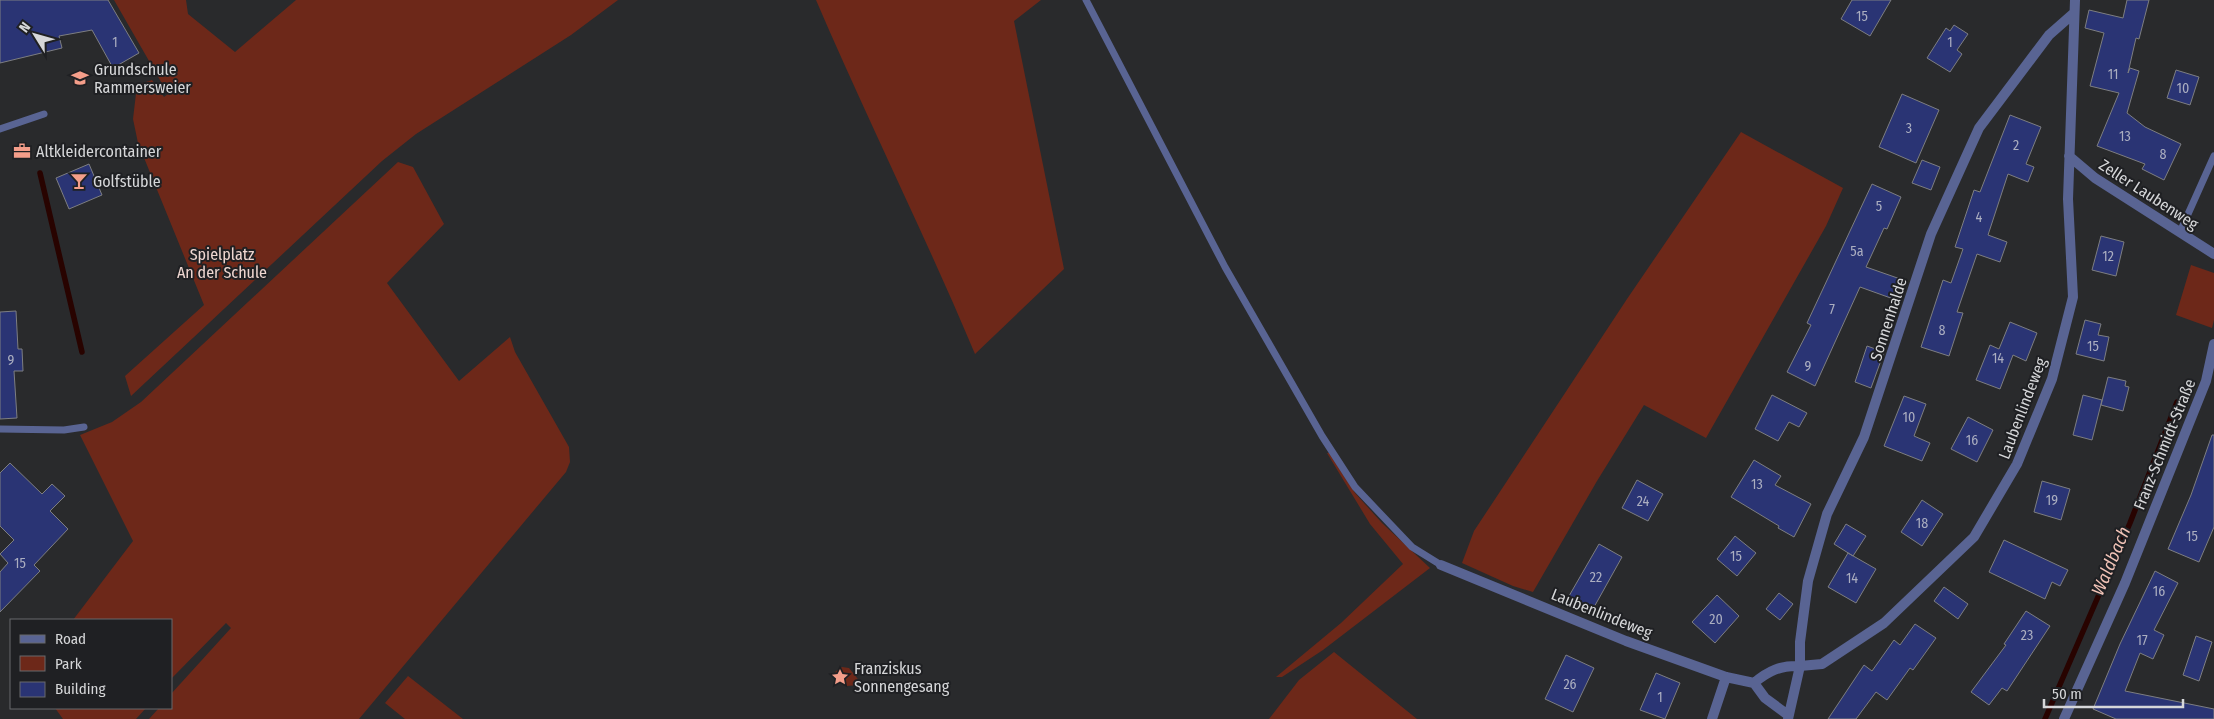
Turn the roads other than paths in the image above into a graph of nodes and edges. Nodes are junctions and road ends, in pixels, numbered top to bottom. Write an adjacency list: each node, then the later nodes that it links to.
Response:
1 (1086, 0): 13 (lane)
2 (2075, 0): 3 (street, Laubenlindeweg)
3 (2074, 13): 6 (street, Laubenlindeweg); 14 (street, Sonnenhalde)
4 (44, 114): 5 (lane)
5 (0, 129)
6 (2069, 156): 8 (street, Zeller Laubenweg); 14 (street, Laubenlindeweg)
7 (2214, 156): 8 (lane)
8 (2180, 232): 9 (street, Zeller Laubenweg)
9 (2214, 254)
10 (2214, 344): 19 (street, Franz-Schmidt-Straße)
11 (84, 427): 12 (lane)
12 (0, 429)
13 (1441, 565): 15 (street, Laubenlindeweg)
14 (1800, 666): 16 (street, Laubenlindeweg); 17 (street)
15 (1726, 677): 16 (street, Laubenlindeweg); 18 (street)
16 (1754, 683): 17 (street)
17 (1788, 717)
18 (1712, 719)
19 (2064, 719)

